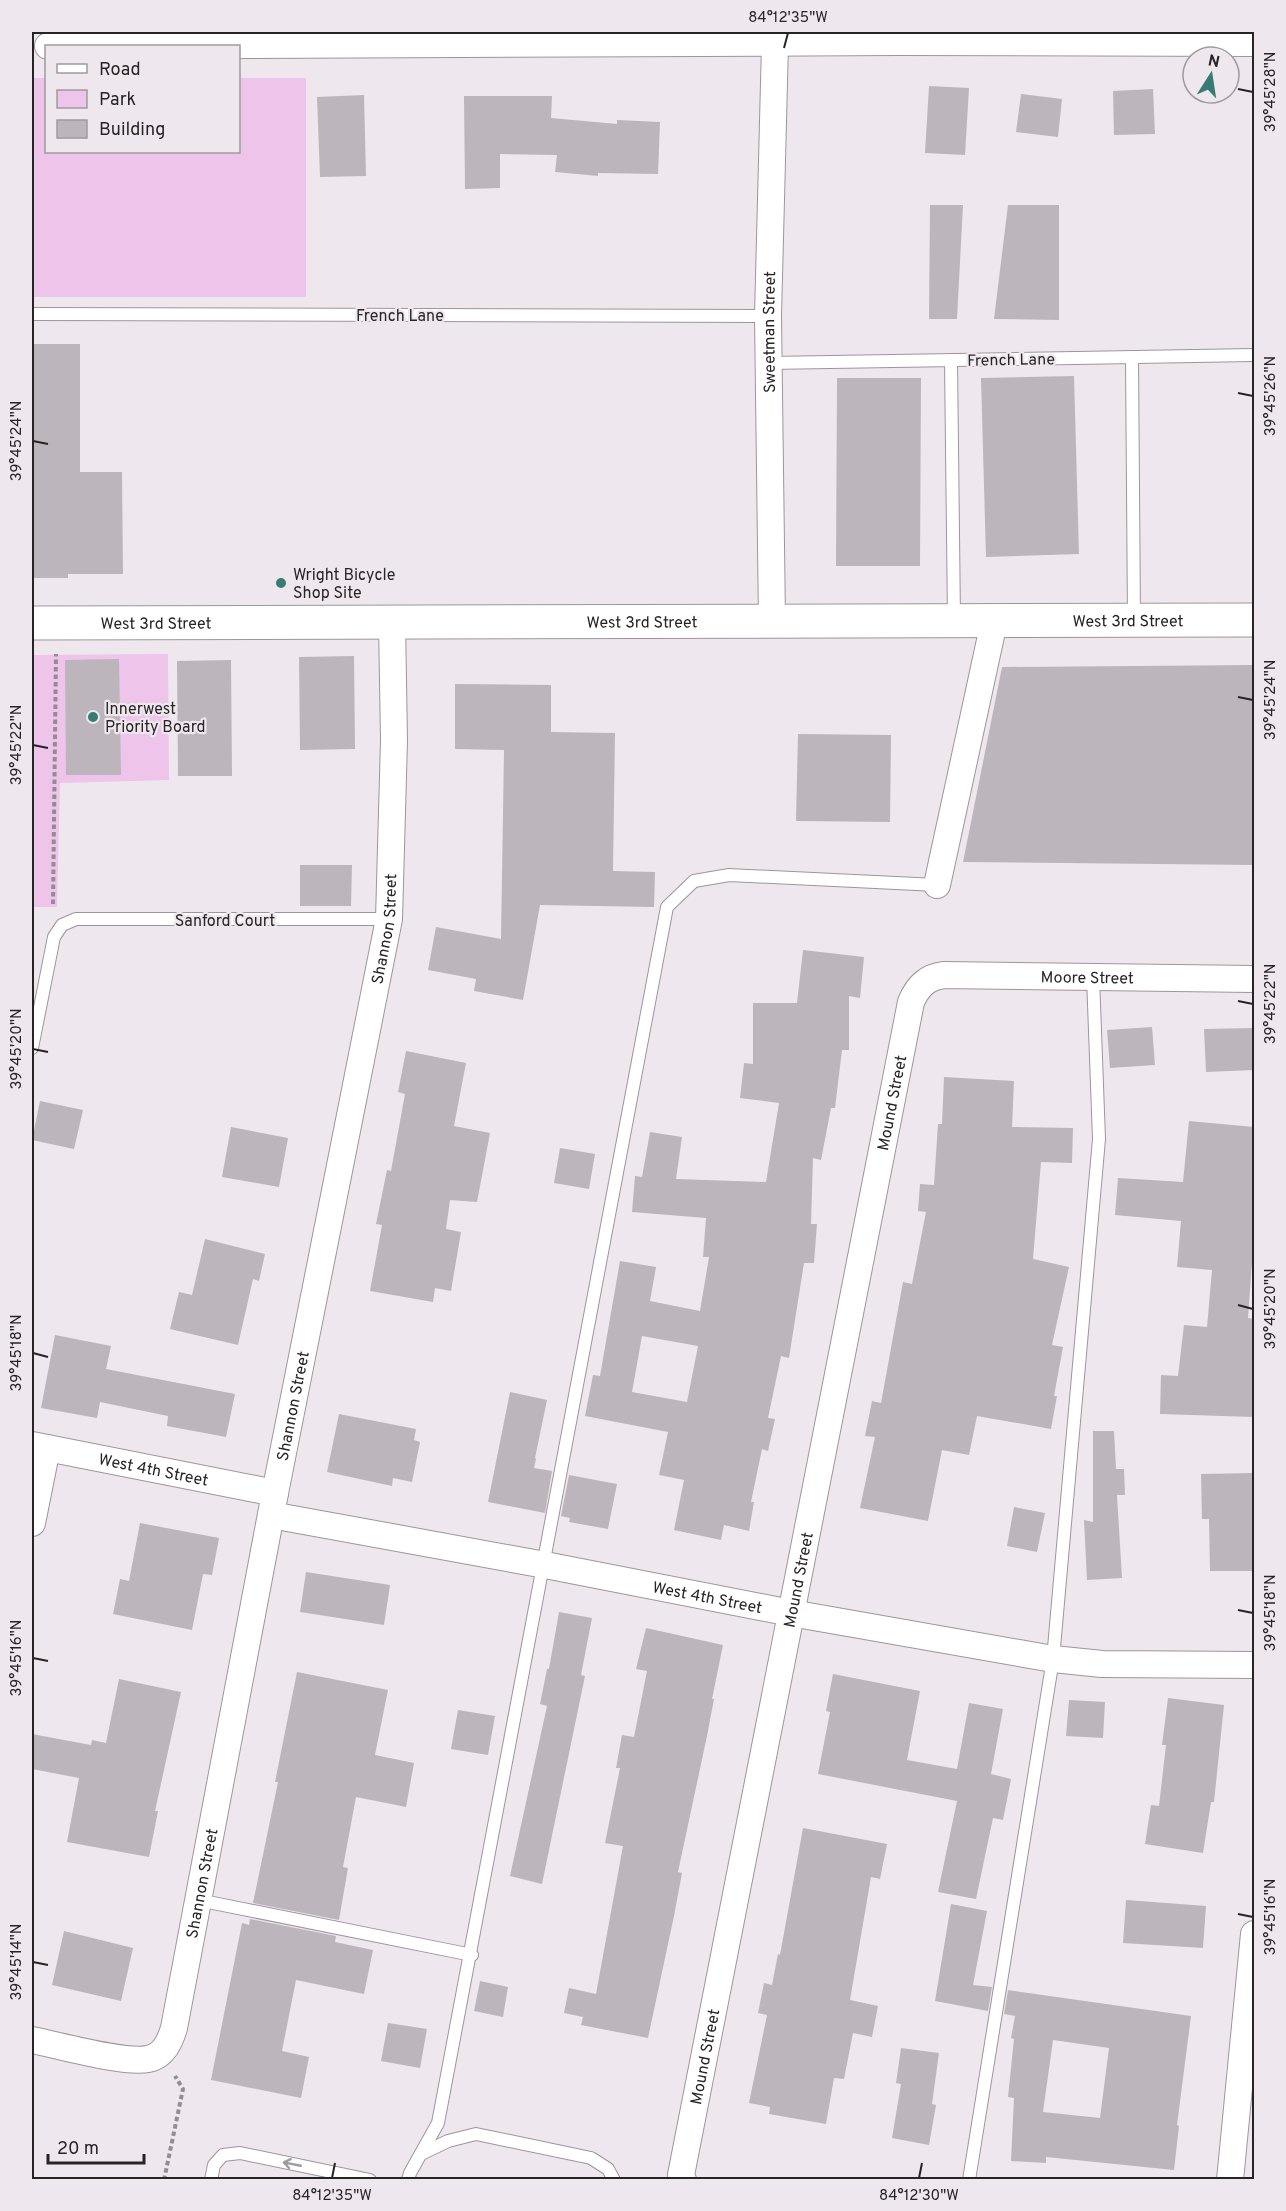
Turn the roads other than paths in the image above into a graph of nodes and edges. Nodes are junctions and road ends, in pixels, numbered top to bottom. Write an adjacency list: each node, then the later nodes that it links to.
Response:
1 (897, 37): 3 (street); 4 (street)
2 (201, 38): 4 (street); 5 (street)
3 (1254, 43)
4 (775, 44): 7 (street, Sweetman Street)
5 (66, 45)
6 (32, 314): 7 (lane, French Lane)
7 (768, 316): 11 (street, Sweetman Street)
8 (1254, 355): 9 (lane, French Lane)
9 (1132, 357): 10 (lane, French Lane); 13 (lane)
10 (951, 360): 11 (lane, French Lane); 16 (lane)
11 (768, 363): 15 (street, Sweetman Street)
12 (1254, 620): 13 (main road, West 3rd Street)
13 (1134, 621): 17 (main road, West 3rd Street)
14 (392, 622): 15 (main road, West 3rd Street); 18 (main road, West 3rd Street); 20 (street, Shannon Street)
15 (772, 622): 16 (main road, West 3rd Street)
16 (954, 622): 17 (main road, West 3rd Street)
17 (994, 622): 19 (street)
18 (43, 623)
19 (937, 885): 28 (lane)
20 (389, 919): 24 (lane, Sanford Court); 26 (street, Shannon Street)
21 (1092, 977): 22 (street, Moore Street); 23 (street, Moore Street); 30 (lane)
22 (1254, 979)
23 (922, 984): 29 (street, Mound Street)
24 (32, 1048)
25 (39, 1447): 26 (street, West 4th Street); 27 (street)
26 (273, 1504): 28 (street, West 4th Street); 32 (street, Shannon Street)
27 (32, 1523)
28 (544, 1565): 29 (street, West 4th Street); 34 (lane)
29 (791, 1612): 30 (street, West 4th Street); 41 (street, Mound Street)
30 (1053, 1659): 31 (street, West 4th Street); 42 (lane)
31 (1254, 1665)
32 (198, 1900): 34 (lane); 35 (street, Shannon Street)
33 (1254, 1934): 43 (street)
34 (472, 1955): 36 (lane)
35 (32, 2040)
36 (421, 2154): 39 (lane); 40 (lane)
37 (211, 2180): 38 (lane, one-way to 37)
38 (370, 2180)
39 (408, 2180)
40 (614, 2180)
41 (682, 2180)
42 (969, 2180)
43 (1230, 2180)

